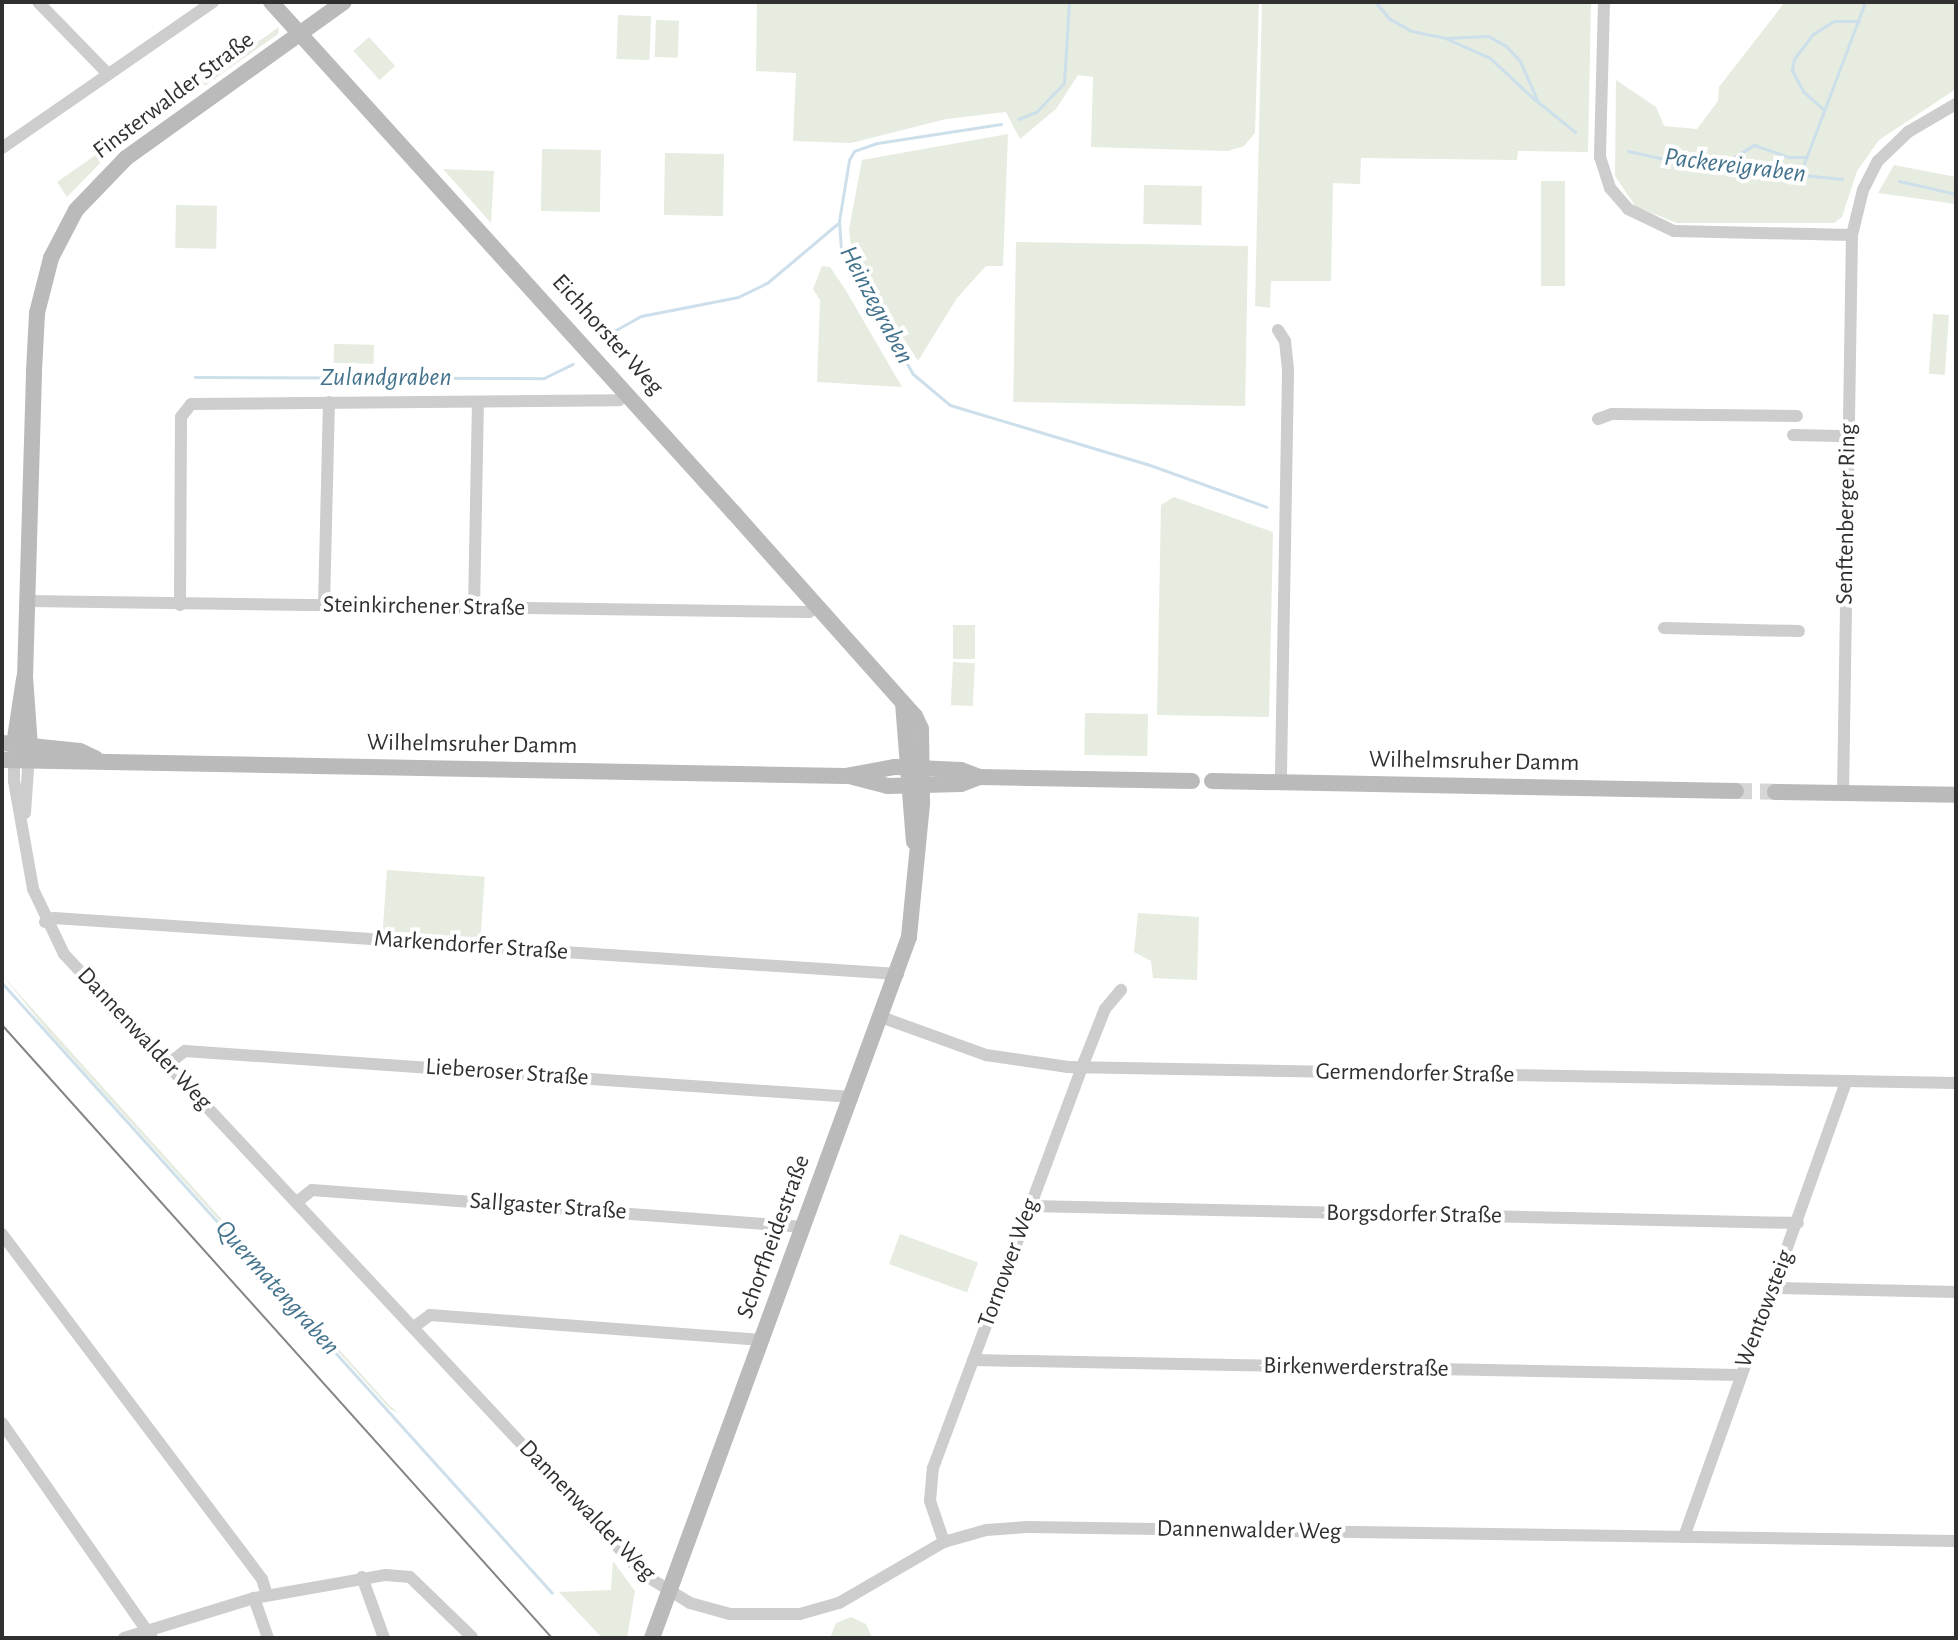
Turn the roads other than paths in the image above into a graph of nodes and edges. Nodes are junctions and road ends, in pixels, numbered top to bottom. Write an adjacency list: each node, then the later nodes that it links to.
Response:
1 (38, 2): 7 (street)
2 (213, 2): 7 (street)
3 (271, 2): 6 (main road, Eichhorster Weg)
4 (344, 2): 6 (main road, Finsterwalder Straße)
5 (1604, 2): 10 (street)
6 (300, 33): 12 (main road, Eichhorster Weg); 19 (main road, Finsterwalder Straße)
7 (108, 74): 9 (street)
8 (1956, 104): 10 (street, Senftenberger Ring)
9 (2, 148)
10 (1852, 235): 33 (street, Senftenberger Ring)
11 (1278, 330): 30 (street)
12 (627, 394): 14 (street); 22 (main road, Eichhorster Weg)
13 (329, 402): 14 (street); 20 (street); 21 (street)
14 (478, 403): 23 (street)
15 (1797, 416): 16 (street)
16 (1598, 419)
17 (1793, 435): 18 (street)
18 (1839, 436)
19 (28, 601): 20 (street, Steinkirchener Straße); 26 (main road, Finsterwalder Straße)
20 (180, 605): 21 (street, Steinkirchener Straße)
21 (324, 606): 23 (street, Steinkirchener Straße)
22 (817, 606): 23 (street, Steinkirchener Straße); 27 (main road, Eichhorster Weg)
23 (474, 608)
24 (1664, 628): 25 (street)
25 (1799, 631)
26 (15, 752): 27 (main road, Wilhelmsruher Damm); 35 (street, Dannenwalder Weg)
27 (915, 776): 28 (main road, Wilhelmsruher Damm); 36 (main road, Schorfheidestraße)
28 (1192, 781)
29 (1212, 781): 30 (main road, Wilhelmsruher Damm)
30 (1281, 783): 31 (main road, Wilhelmsruher Damm)
31 (1736, 791)
32 (1775, 792): 33 (main road)
33 (1843, 793): 34 (main road)
34 (1956, 795)
35 (45, 922): 36 (street, Markendorfer Straße); 39 (street, Dannenwalder Weg)
36 (898, 974): 38 (main road, Schorfheidestraße)
37 (1121, 990): 40 (street, Tornower Weg)
38 (881, 1017): 40 (street, Germendorfer Straße); 43 (main road, Schorfheidestraße)
39 (167, 1065): 43 (street, Lieberoser Straße); 44 (street, Dannenwalder Weg)
40 (1082, 1068): 41 (street, Germendorfer Straße); 45 (street, Tornower Weg)
41 (1846, 1081): 42 (street, Germendorfer Straße); 46 (street, Wentowsteig)
42 (1956, 1083)
43 (852, 1097): 47 (main road, Schorfheidestraße)
44 (297, 1202): 47 (street, Sallgaster Straße); 51 (street, Dannenwalder Weg)
45 (1030, 1206): 46 (street, Borgsdorfer Straße); 53 (street, Tornower Weg)
46 (1798, 1223): 49 (street, Wentowsteig)
47 (804, 1227): 52 (main road, Schorfheidestraße)
48 (2, 1234): 61 (street)
49 (1775, 1288): 50 (street); 54 (street, Wentowsteig)
50 (1956, 1292)
51 (414, 1327): 52 (street); 60 (street, Dannenwalder Weg)
52 (762, 1340): 60 (main road, Schorfheidestraße)
53 (973, 1360): 54 (street, Birkenwerderstraße); 58 (street, Tornower Weg)
54 (1740, 1375): 56 (street, Wentowsteig)
55 (2, 1423): 62 (street)
56 (1684, 1537): 57 (street, Dannenwalder Weg); 58 (street, Dannenwalder Weg)
57 (1956, 1541)
58 (944, 1542): 60 (street, Dannenwalder Weg)
59 (362, 1577): 61 (street); 63 (street); 66 (street)
60 (668, 1592): 67 (main road, Schorfheidestraße)
61 (261, 1597): 62 (street); 65 (street)
62 (150, 1633): 64 (street)
63 (472, 1637)
64 (124, 1638)
65 (268, 1638)
66 (384, 1638)
67 (652, 1638)

